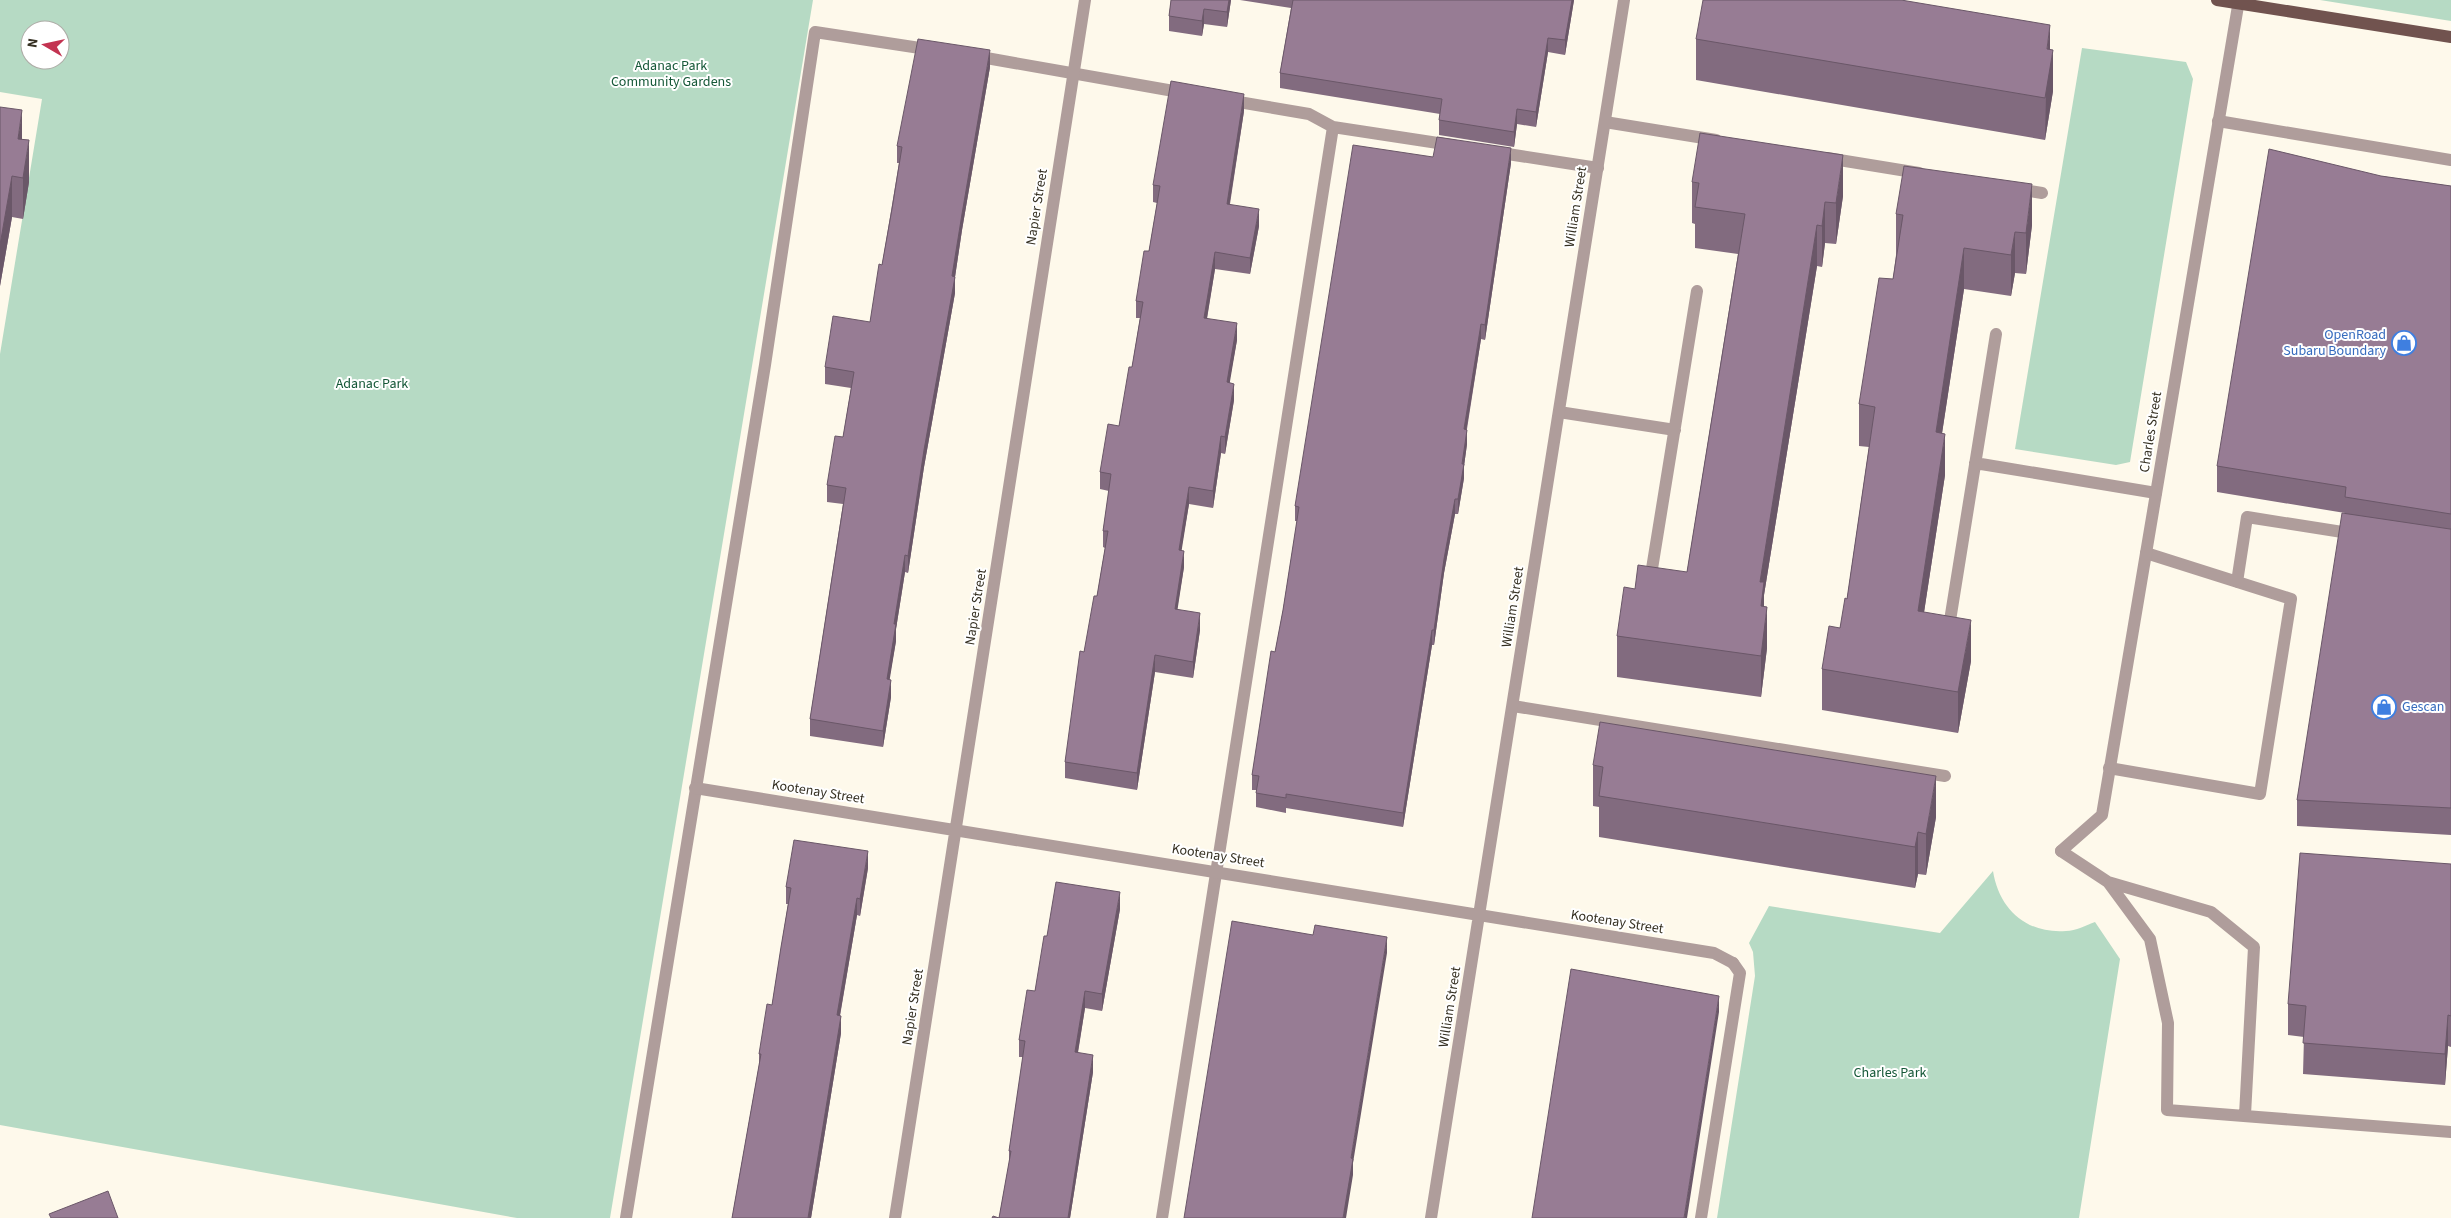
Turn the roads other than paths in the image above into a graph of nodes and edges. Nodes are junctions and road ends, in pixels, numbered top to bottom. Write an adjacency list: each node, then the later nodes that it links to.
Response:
1 (1085, 0): 6 (street, Napier Street)
2 (1624, 0): 9 (street, William Street)
3 (2218, 0): 4 (main road)
4 (2238, 2): 5 (main road); 10 (street, Charles Street)
5 (2451, 37)
6 (1072, 73): 7 (street); 35 (street); 36 (street, Napier Street)
7 (1194, 94)
8 (1213, 98): 11 (street)
9 (1605, 122): 12 (street); 17 (street, William Street)
10 (2218, 122): 16 (street); 26 (street, Charles Street)
11 (1333, 127): 13 (street); 37 (street)
12 (1733, 143)
13 (1460, 147)
14 (1480, 150): 17 (street)
15 (1817, 156): 18 (street)
16 (2451, 160)
17 (1598, 168): 23 (street, William Street)
18 (1929, 174)
19 (2004, 186): 20 (street)
20 (2042, 192)
21 (1697, 291): 24 (street)
22 (1996, 334): 25 (street)
23 (1559, 412): 24 (street); 32 (street, William Street)
24 (1675, 430): 29 (street)
25 (1975, 463): 26 (street); 31 (street)
26 (2156, 493): 28 (street, Charles Street)
27 (2364, 535): 30 (street)
28 (2146, 553): 30 (street); 33 (street, Charles Street)
29 (1650, 580)
30 (2237, 582): 33 (street)
31 (1947, 636)
32 (1513, 706): 34 (street); 39 (street, William Street)
33 (2109, 768): 38 (street, Charles Street)
34 (1945, 776)
35 (695, 788): 36 (street, Kootenay Street); 42 (street)
36 (957, 829): 37 (street, Kootenay Street); 43 (street, Napier Street)
37 (1216, 871): 39 (street, Kootenay Street); 44 (street)
38 (2108, 882): 40 (street); 40 (street)
39 (1480, 915): 45 (street, William Street); 46 (street, Kootenay Street)
40 (2245, 1115): 41 (street)
41 (2451, 1132)
42 (626, 1218)
43 (895, 1218)
44 (1162, 1218)
45 (1431, 1218)
46 (1701, 1218)

